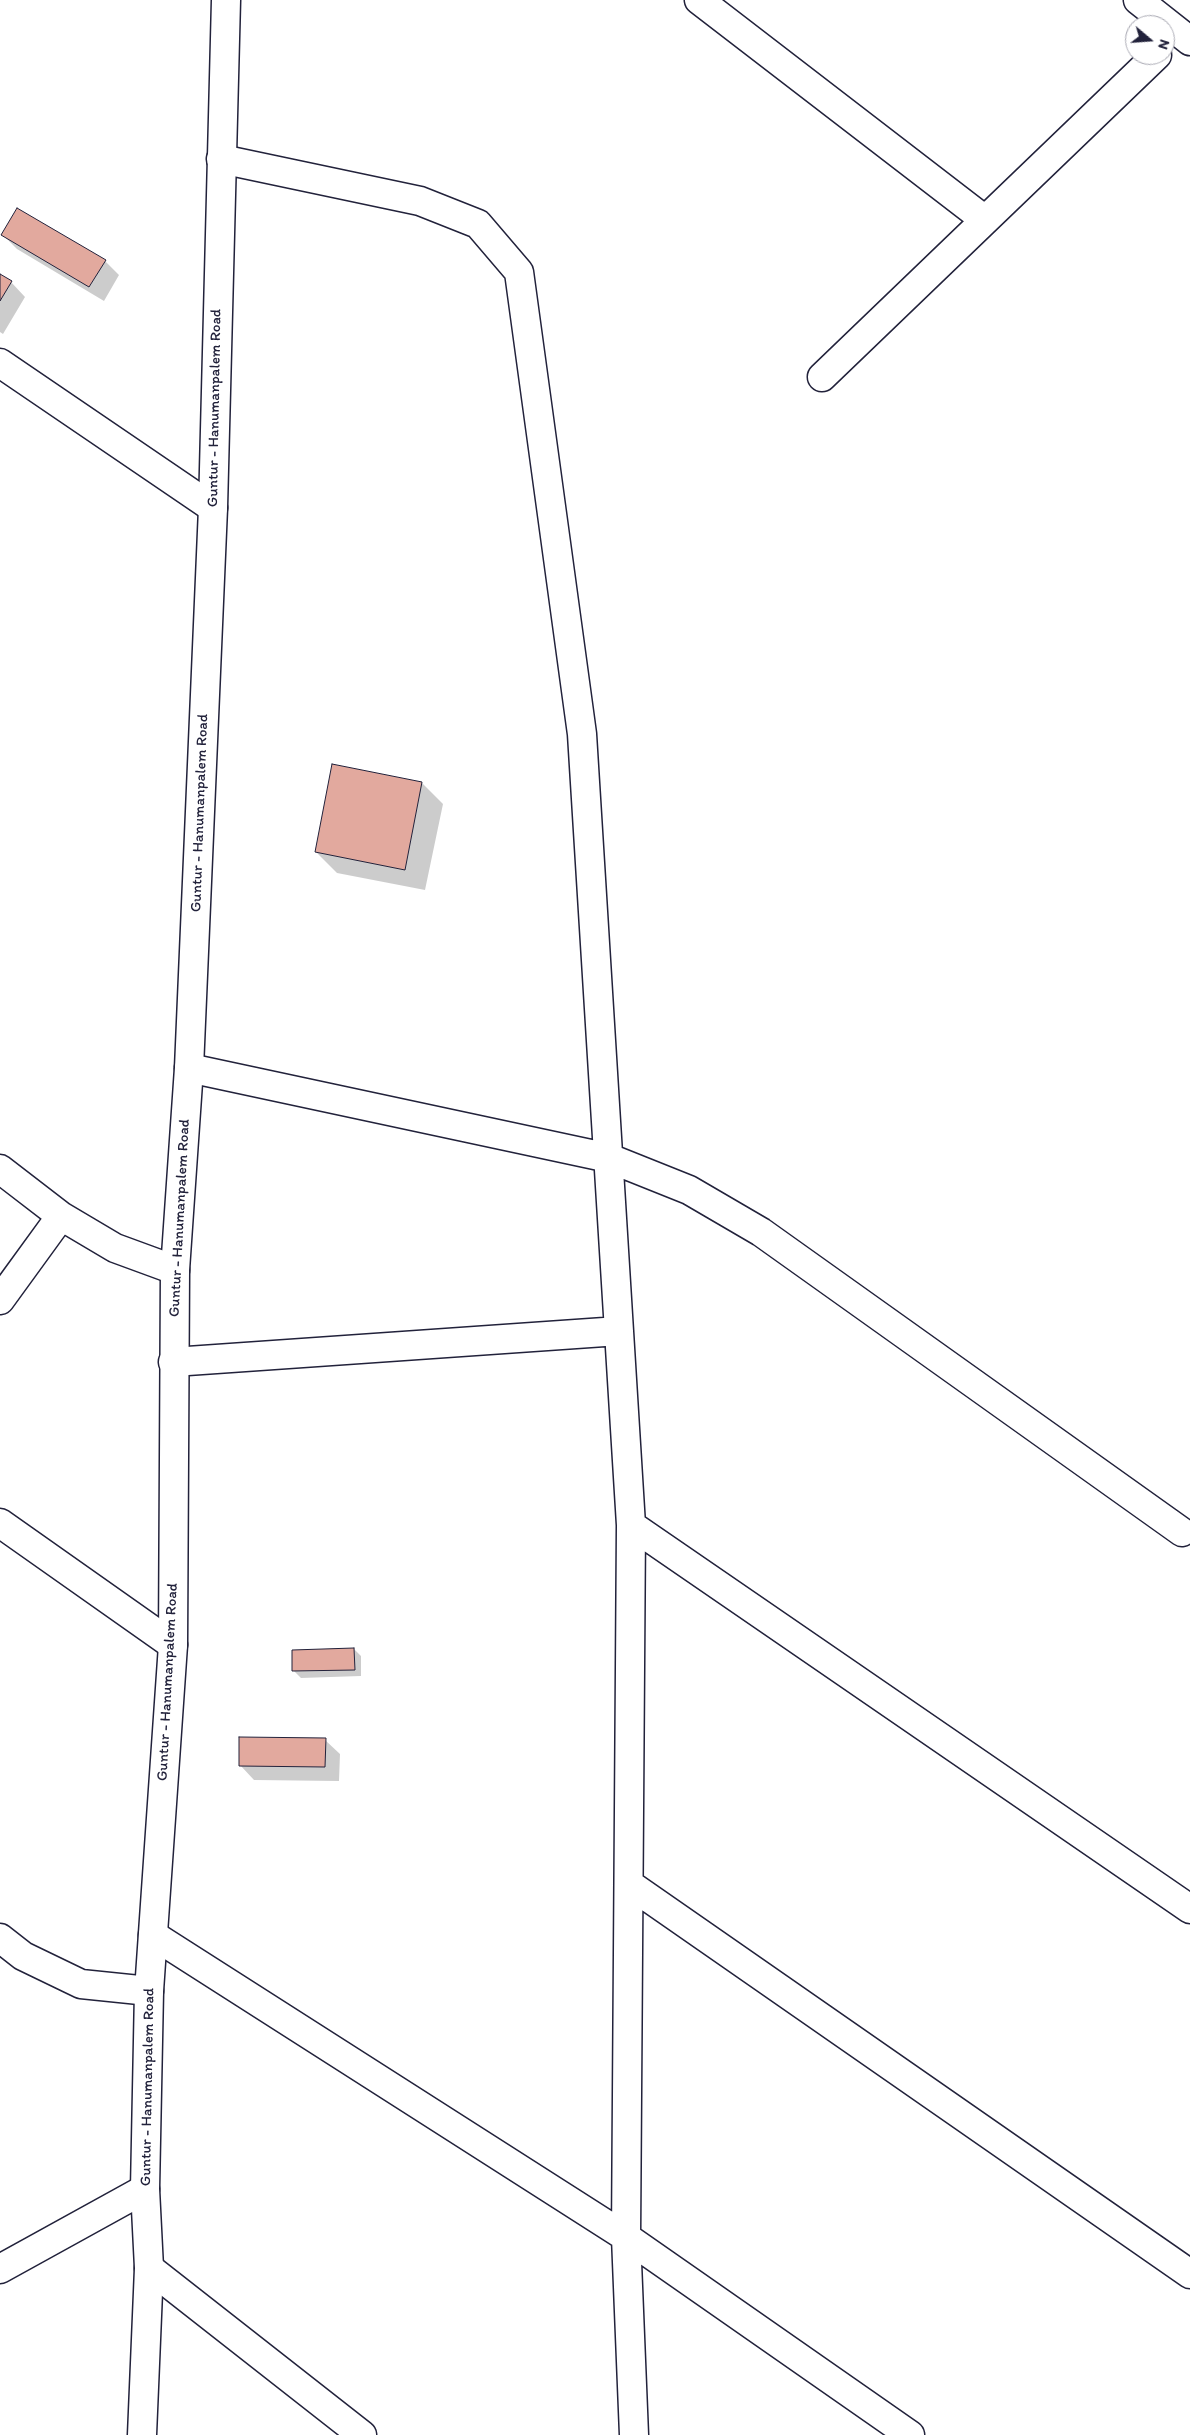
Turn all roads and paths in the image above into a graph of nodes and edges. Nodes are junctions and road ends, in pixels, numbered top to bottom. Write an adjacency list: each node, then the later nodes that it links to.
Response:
1 (226, 0): 6 (street, Guntur - Hanumanpalem Road)
2 (699, 0): 7 (street)
3 (1138, 0): 4 (street)
4 (1181, 36)
5 (1147, 65): 7 (street)
6 (221, 159): 10 (street, Guntur - Hanumanpalem Road); 12 (street)
7 (986, 220): 9 (street)
8 (0, 363): 10 (street)
9 (822, 377)
10 (213, 508): 11 (street, Guntur - Hanumanpalem Road)
11 (189, 1068): 12 (street); 15 (street, Guntur - Hanumanpalem Road)
12 (608, 1158): 17 (street); 21 (street)
13 (0, 1169): 14 (street)
14 (61, 1216): 15 (street); 16 (street)
15 (175, 1270): 18 (street, Guntur - Hanumanpalem Road)
16 (0, 1300)
17 (619, 1331): 18 (street); 20 (street)
18 (173, 1362): 22 (street, Guntur - Hanumanpalem Road)
19 (0, 1523): 22 (street)
20 (631, 1524): 23 (street); 24 (street)
21 (1182, 1532)
22 (173, 1645): 25 (street, Guntur - Hanumanpalem Road)
23 (629, 1884): 29 (street); 32 (street)
24 (1190, 1909)
25 (153, 1935): 27 (street, Guntur - Hanumanpalem Road); 29 (street)
26 (0, 1938): 27 (street)
27 (149, 1991): 28 (street, Guntur - Hanumanpalem Road)
28 (145, 2189): 30 (street, Guntur - Hanumanpalem Road); 31 (street)
29 (626, 2237): 35 (street); 36 (street)
30 (149, 2268): 33 (street, Guntur - Hanumanpalem Road); 34 (street)
31 (0, 2269)
32 (1190, 2274)
33 (142, 2435)
34 (362, 2435)
35 (634, 2435)
36 (910, 2435)

